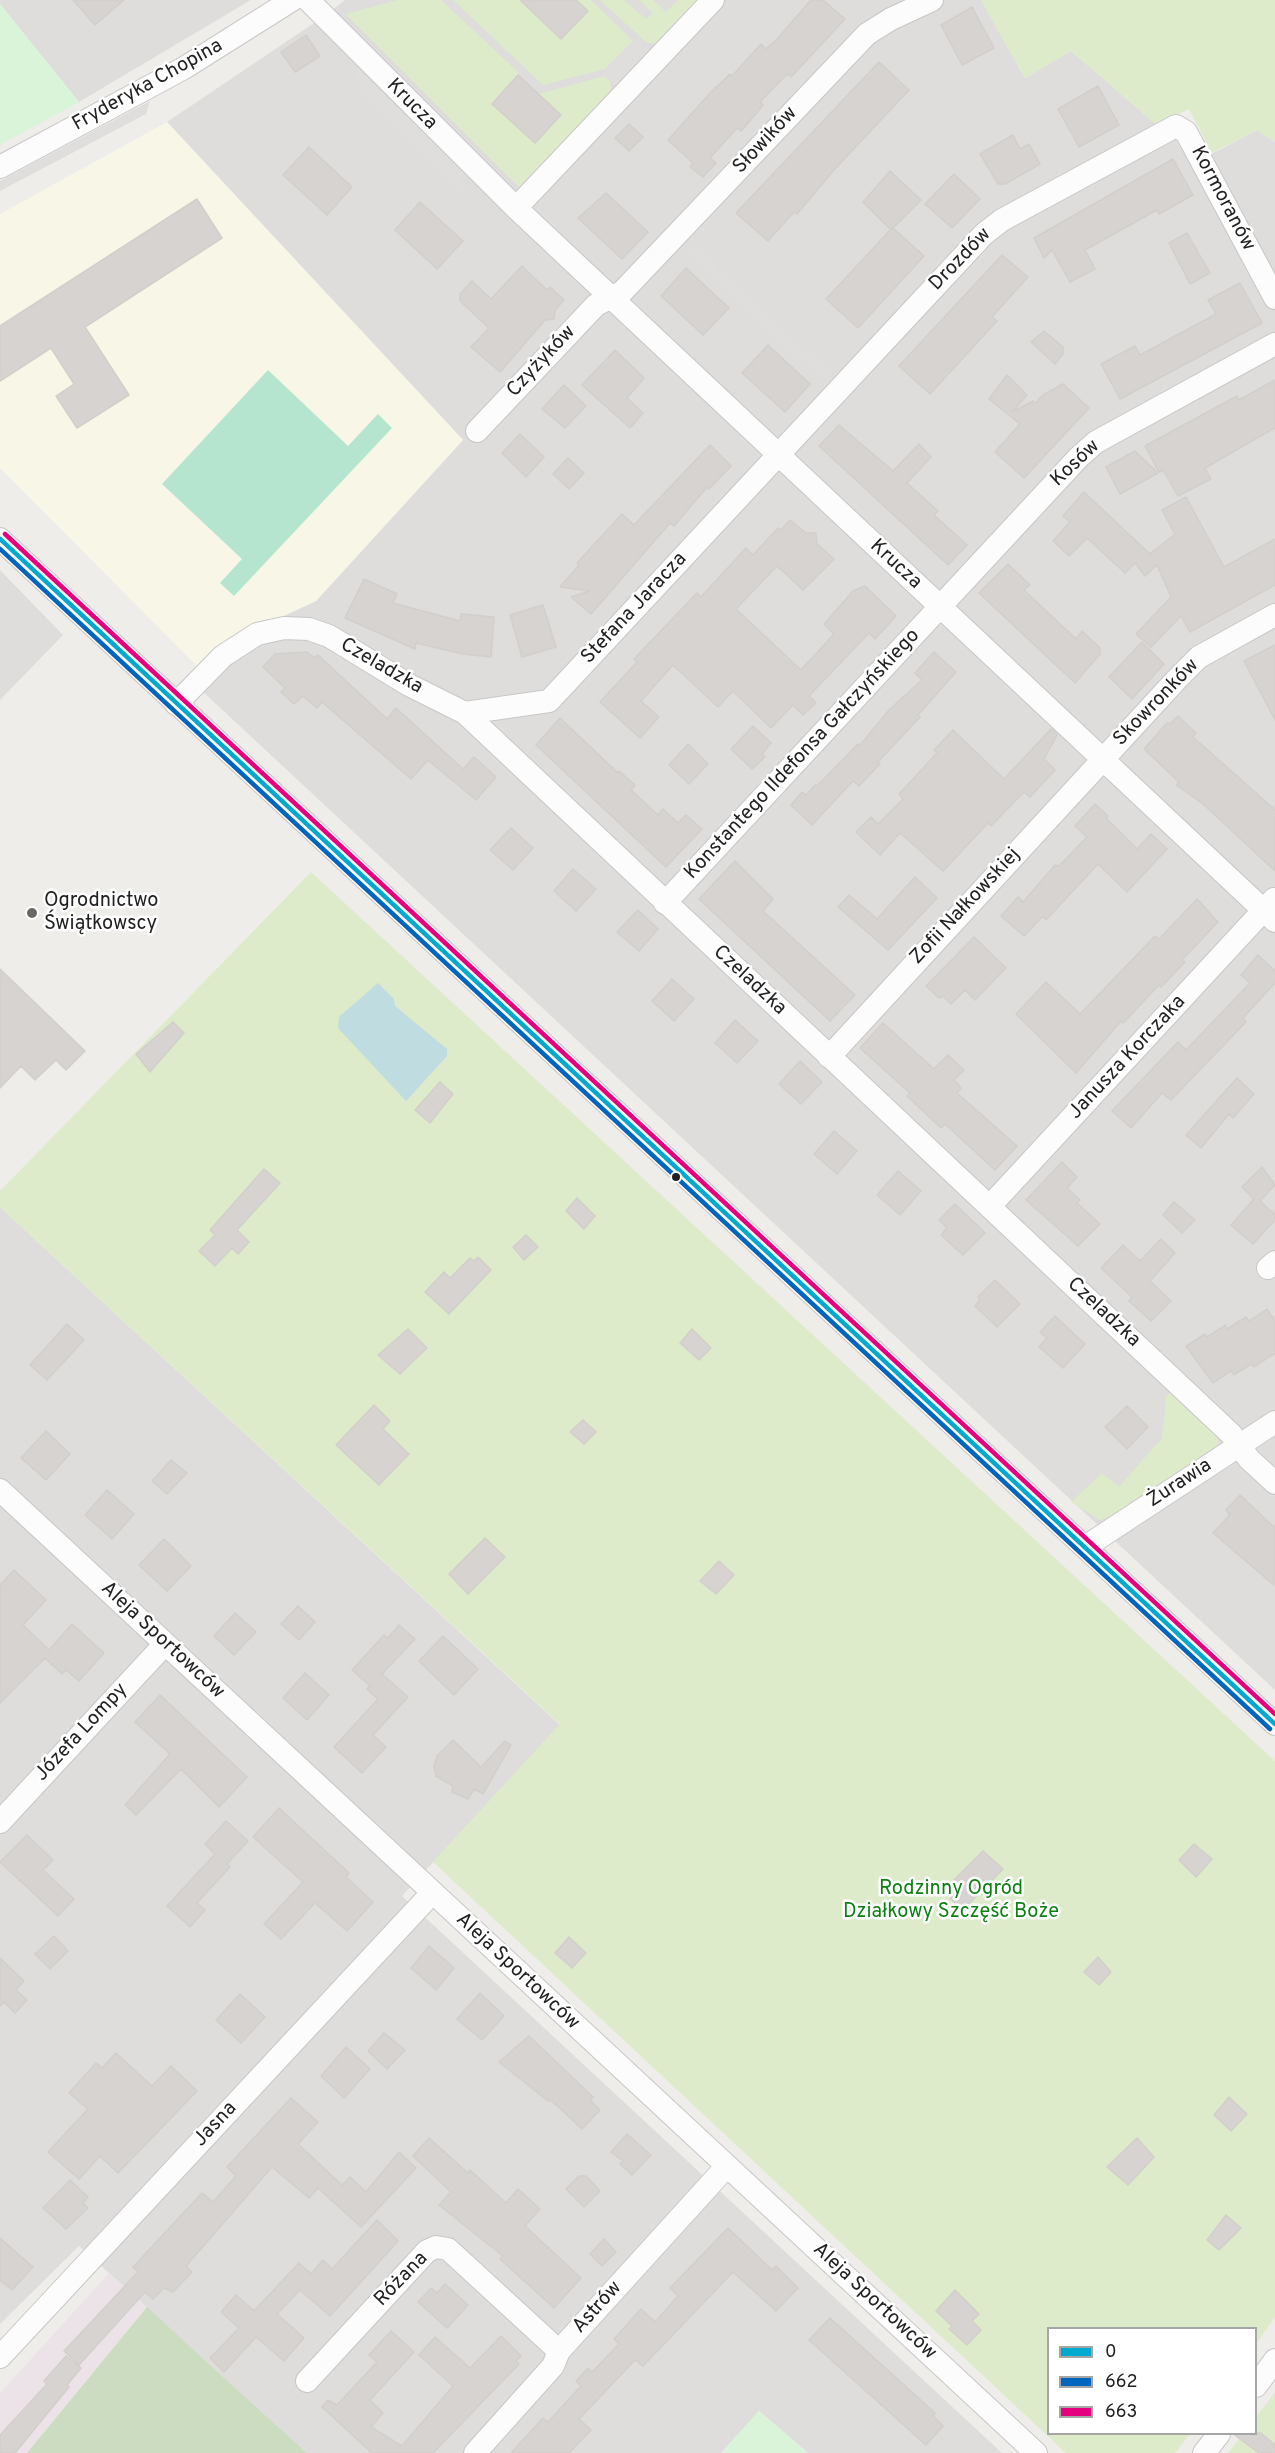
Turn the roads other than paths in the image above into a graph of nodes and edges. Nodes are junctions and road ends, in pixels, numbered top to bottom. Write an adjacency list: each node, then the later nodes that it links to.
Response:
1 (292, 0): 6 (street, Fryderyka Chopina)
2 (308, 0): 7 (street, Krucza)
3 (713, 0): 7 (street)
4 (932, 0): 8 (street, Słowików)
5 (1186, 132): 9 (street, Kormoranów); 12 (street, Drozdów)
6 (0, 167)
7 (516, 208): 8 (street, Krucza)
8 (611, 298): 11 (street, Czyżyków); 12 (street, Krucza)
9 (1275, 298)
10 (1275, 344): 14 (street, Kosów)
11 (477, 431)
12 (779, 455): 14 (street, Krucza); 17 (street, Stefana Jaracza)
13 (0, 539): 16 (street)
14 (940, 607): 18 (street, Krucza); 19 (street, Konstantego Ildefonsa Gałczyńskiego)
15 (1275, 615): 18 (street, Skowronków)
16 (176, 704): 17 (street, Czeladzka); 27 (street)
17 (465, 713): 19 (street, Czeladzka)
18 (1103, 758): 20 (street, Krucza); 21 (street, Zofii Nałkowskiej)
19 (665, 903): 21 (street, Czeladzka)
20 (1272, 910): 22 (street, Janusza Korczaka)
21 (829, 1057): 22 (street, Czeladzka)
22 (990, 1206): 24 (street, Czeladzka)
23 (1275, 1422): 24 (street, Żurawia)
24 (1239, 1445): 25 (street, Czeladzka); 27 (street, Żurawia)
25 (1275, 1483)
26 (0, 1490): 28 (street, Aleja Sportowców)
27 (1085, 1547): 29 (street)
28 (165, 1644): 30 (street, Józefa Lompy); 31 (street, Aleja Sportowców)
29 (1275, 1724)
30 (0, 1822)
31 (432, 1893): 32 (street, Aleja Sportowców); 34 (street, Jasna)
32 (727, 2166): 33 (street, Astrów); 40 (street, Aleja Sportowców)
33 (559, 2351): 36 (street, Różana); 39 (street, Astrów)
34 (0, 2357)
35 (1275, 2360): 37 (street)
36 (307, 2381)
37 (1257, 2385)
38 (1218, 2435): 41 (street)
39 (475, 2453)
40 (1036, 2453)
41 (1204, 2453)

